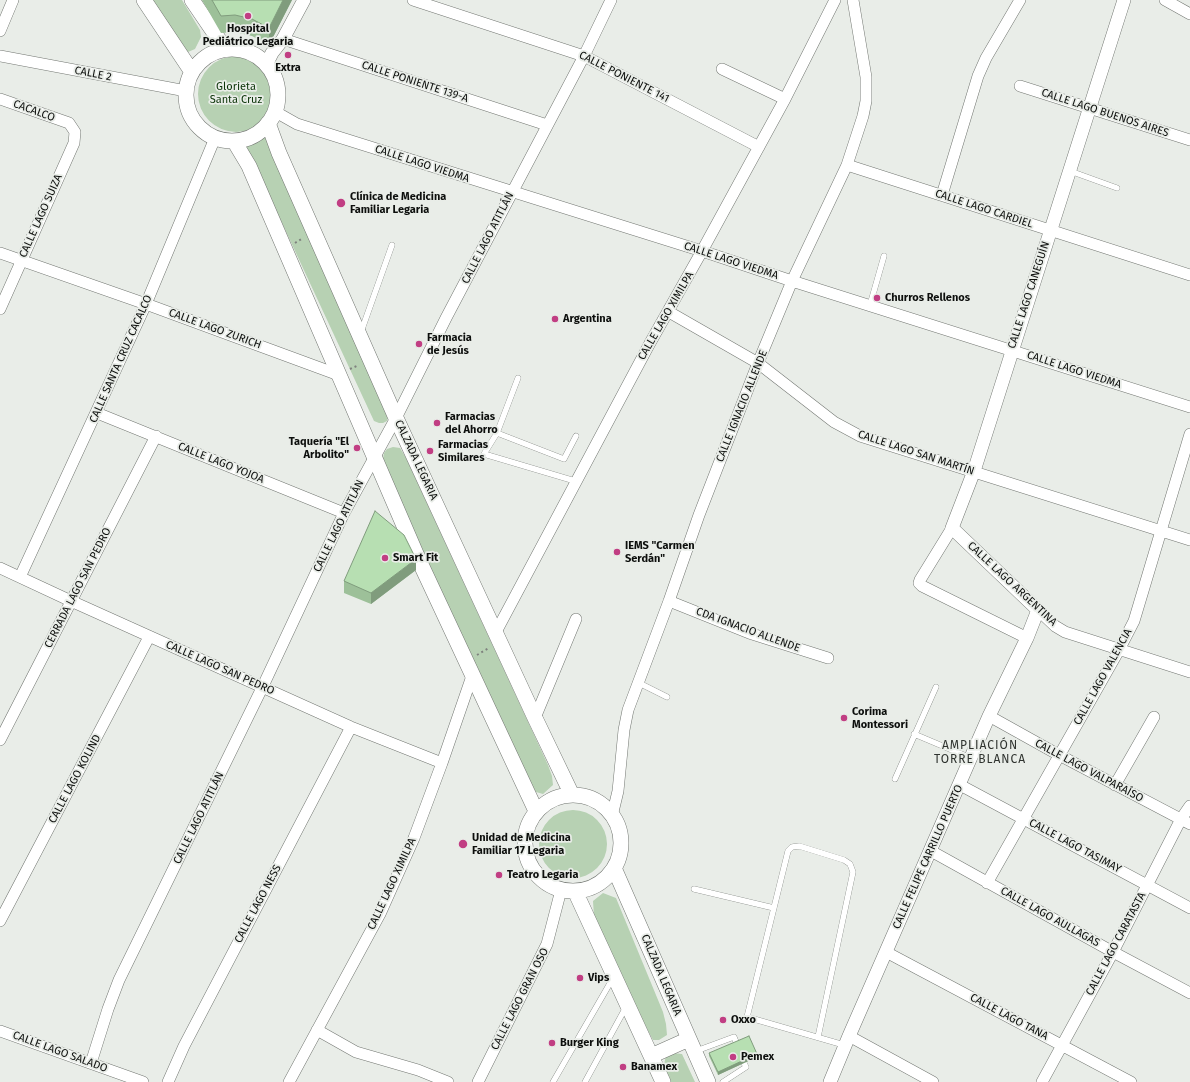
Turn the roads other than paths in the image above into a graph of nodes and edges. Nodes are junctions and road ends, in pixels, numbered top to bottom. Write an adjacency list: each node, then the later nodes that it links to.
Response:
1 (13, 0): 13 (street)
2 (144, 0): 20 (main road)
3 (192, 0): 15 (main road)
4 (304, 0): 14 (street)
5 (414, 0): 17 (street, CALLE PONIENTE 141)
6 (611, 0): 17 (street, CALLE LAGO ATITLÁN)
7 (835, 0): 24 (street, CALLE LAGO XIMILPA)
8 (853, 0): 33 (street, CALLE IGNACIO ALLENDE)
9 (1020, 0): 37 (street)
10 (1124, 0): 25 (street, CALLE LAGO CANEGUÍN)
11 (1165, 0): 12 (street)
12 (1190, 14)
13 (0, 31)
14 (283, 39): 18 (street); 28 (street, CALLE PONIENTE 139-A)
15 (226, 50): 18 (main road); 20 (main road)
16 (0, 56): 22 (street, CALLE 2)
17 (584, 56): 28 (street, CALLE LAGO ATITLÁN); 32 (street, CALLE PONIENTE 141)
18 (265, 58): 26 (main road)
19 (722, 70): 24 (street)
20 (192, 72): 22 (main road)
21 (1020, 86): 25 (street, CALLE LAGO BUENOS AIRES)
22 (186, 91): 29 (main road)
23 (0, 99): 27 (street, CACALCO)
24 (785, 99): 32 (street, CALLE LAGO XIMILPA)
25 (1090, 109): 30 (street, CALLE LAGO BUENOS AIRES); 34 (street, CALLE LAGO CANEGUÍN)
26 (271, 117): 31 (main road); 36 (street, CALLE LAGO VIEDMA); 50 (main road, CALZADA LEGARIA)
27 (68, 123): 43 (street, CALLE LAGO SUIZA)
28 (547, 125): 36 (street, CALLE LAGO ATITLÁN)
29 (215, 138): 31 (main road); 46 (street, CALLE SANTA CRUZ CACALCO)
30 (1190, 140)
31 (234, 141): 53 (main road)
32 (759, 147): 40 (street, CALLE LAGO XIMILPA)
33 (847, 165): 37 (street, CALLE LAGO CARDIEL); 45 (street, CALLE IGNACIO ALLENDE)
34 (1070, 171): 35 (lane); 38 (street, CALLE LAGO CANEGUÍN)
35 (1117, 188)
36 (512, 192): 40 (street, CALLE LAGO VIEDMA); 57 (street, CALLE LAGO ATITLÁN)
37 (942, 195): 38 (street, CALLE LAGO CARDIEL)
38 (1050, 230): 44 (street, CALLE LAGO CARDIEL); 51 (street, CALLE LAGO CANEGUÍN)
39 (392, 245): 50 (lane)
40 (702, 251): 45 (street, CALLE LAGO VIEDMA); 49 (street, CALLE LAGO XIMILPA)
41 (0, 252): 43 (street, CALLE LAGO ZURICH)
42 (884, 256): 47 (lane)
43 (21, 260): 46 (street, CALLE LAGO ZURICH); 48 (street, CALLE LAGO SUIZA)
44 (1190, 275)
45 (792, 281): 47 (street, CALLE LAGO VIEDMA); 52 (street, CALLE IGNACIO ALLENDE)
46 (146, 304): 53 (street, CALLE LAGO ZURICH); 56 (street, CALLE SANTA CRUZ CACALCO)
47 (870, 305): 51 (street, CALLE LAGO VIEDMA)
48 (0, 309)
49 (669, 312): 52 (street, CALLE LAGO SAN MARTÍN); 64 (street, CALLE LAGO XIMILPA)
50 (360, 334): 57 (main road, CALZADA LEGARIA)
51 (1012, 350): 55 (street, CALLE LAGO VIEDMA); 63 (street, CALLE LAGO CANEGUÍN)
52 (758, 363): 63 (street, CALLE LAGO SAN MARTÍN); 72 (street, CALLE IGNACIO ALLENDE)
53 (339, 375): 62 (main road)
54 (518, 378): 58 (lane)
55 (1190, 407)
56 (97, 412): 60 (street, CALLE LAGO YOJOA); 70 (street, CALLE SANTA CRUZ CACALCO)
57 (396, 418): 62 (street, CALLE LAGO ATITLÁN); 75 (main road, CALZADA LEGARIA)
58 (497, 433): 61 (lane); 64 (lane)
59 (1190, 434): 67 (street, CALLE LAGO VALENCIA)
60 (156, 436): 65 (street, CALLE LAGO YOJOA); 71 (street, CERRADA LAGO SAN PEDRO)
61 (576, 436)
62 (374, 458): 65 (street, CALLE LAGO ATITLÁN); 81 (main road)
63 (974, 471): 66 (street, CALLE LAGO CANEGUÍN); 67 (street, CALLE LAGO SAN MARTÍN)
64 (575, 481): 75 (street, CALLE LAGO XIMILPA)
65 (344, 514): 83 (street, CALLE LAGO ATITLÁN)
66 (952, 528): 73 (street, CALLE LAGO ARGENTINA); 77 (street, CALLE LAGO CANEGUÍN)
67 (1161, 530): 68 (street, CALLE LAGO SAN MARTÍN); 78 (street, CALLE LAGO VALENCIA)
68 (1190, 540)
69 (0, 568): 70 (street, CALLE LAGO SAN PEDRO)
70 (20, 576): 71 (street, CALLE LAGO SAN PEDRO)
71 (70, 601): 76 (street, CALLE LAGO SAN PEDRO); 91 (street, CERRADA LAGO SAN PEDRO)
72 (669, 601): 79 (street, CDA IGNACIO ALLENDE); 82 (street, CALLE IGNACIO ALLENDE)
73 (1038, 610): 77 (street, CALLE FELIPE CARRILLO PUERTO); 78 (street, CALLE LAGO ARGENTINA)
74 (576, 619): 88 (street)
75 (498, 636): 88 (main road, CALZADA LEGARIA)
76 (149, 637): 83 (street, CALLE LAGO SAN PEDRO); 112 (street, CALLE LAGO KOLIND)
77 (1026, 638): 86 (street, CALLE FELIPE CARRILLO PUERTO)
78 (1120, 650): 80 (street, CALLE LAGO ARGENTINA); 92 (street, CALLE LAGO VALENCIA)
79 (828, 658)
80 (1190, 672)
81 (472, 676): 94 (street, CALLE LAGO XIMILPA); 100 (main road)
82 (639, 683): 85 (lane); 101 (street, CALLE IGNACIO ALLENDE)
83 (263, 686): 89 (street, CALLE LAGO SAN PEDRO); 126 (street, CALLE LAGO ATITLÁN)
84 (936, 687): 90 (lane)
85 (667, 697)
86 (989, 716): 92 (street, CALLE LAGO VALPARAÍSO); 93 (street, CALLE FELIPE CARRILLO PUERTO)
87 (1154, 717): 97 (street)
88 (534, 718): 98 (main road, CALZADA LEGARIA)
89 (350, 726): 94 (street, CALLE LAGO SAN PEDRO); 129 (street, CALLE LAGO NESS)
90 (914, 734): 93 (lane); 95 (lane)
91 (0, 740)
92 (1059, 755): 97 (street, CALLE LAGO VALPARAÍSO); 102 (street, CALLE LAGO VALENCIA)
93 (971, 758): 96 (street, CALLE FELIPE CARRILLO PUERTO)
94 (442, 763): 118 (street, CALLE LAGO XIMILPA)
95 (895, 779)
96 (960, 785): 102 (street, CALLE LAGO TASIMAY); 104 (street, CALLE FELIPE CARRILLO PUERTO)
97 (1115, 785): 103 (street, CALLE LAGO VALPARAÍSO)
98 (572, 794): 100 (main road); 101 (main road)
99 (1190, 806): 103 (street, CALLE LAGO CARATASTA)
100 (536, 812): 109 (main road)
101 (612, 816): 105 (main road)
102 (1024, 818): 106 (street, CALLE LAGO VALENCIA); 107 (street, CALLE LAGO TASIMAY)
103 (1186, 822): 107 (street, CALLE LAGO CARATASTA)
104 (931, 851): 106 (street, CALLE LAGO AULLAGAS); 113 (street, CALLE FELIPE CARRILLO PUERTO)
105 (614, 868): 109 (main road); 123 (main road, CALZADA LEGARIA)
106 (987, 883): 114 (street, CALLE LAGO AULLAGAS)
107 (1148, 885): 111 (street, CALLE LAGO TASIMAY); 114 (street, CALLE LAGO CARATASTA)
108 (694, 889): 110 (lane)
109 (568, 890): 115 (main road); 132 (street, CALLE LAGO GRAN OSO)
110 (774, 908): 120 (lane); 120 (lane)
111 (1190, 908)
112 (1, 917)
113 (886, 952): 121 (street, CALLE FELIPE CARRILLO PUERTO); 124 (street, CALLE LAGO TANA)
114 (1113, 952): 116 (street, CALLE LAGO AULLAGAS); 124 (street, CALLE LAGO CARATASTA)
115 (614, 976): 117 (main road); 133 (lane)
116 (1190, 993)
117 (628, 1005): 125 (main road); 134 (lane)
118 (317, 1030): 130 (street, CALLE LAGO XIMILPA); 131 (street)
119 (0, 1031): 126 (street, CALLE LAGO SALADO)
120 (818, 1036): 121 (lane)
121 (847, 1040): 138 (street, CALLE FELIPE CARRILLO PUERTO); 139 (street)
122 (737, 1044): 123 (lane)
123 (691, 1045): 125 (main road); 136 (main road, CALZADA LEGARIA)
124 (1062, 1045): 140 (street, CALLE LAGO CARATASTA); 141 (street, CALLE LAGO TANA)
125 (651, 1056): 135 (main road)
126 (91, 1063): 128 (street, CALLE LAGO SALADO)
127 (744, 1063): 137 (lane)
128 (143, 1082)
129 (168, 1082)
130 (289, 1082)
131 (448, 1082)
132 (478, 1082)
133 (553, 1082)
134 (585, 1082)
135 (663, 1082)
136 (708, 1082)
137 (723, 1082)
138 (830, 1082)
139 (933, 1082)
140 (1042, 1082)
141 (1131, 1082)

